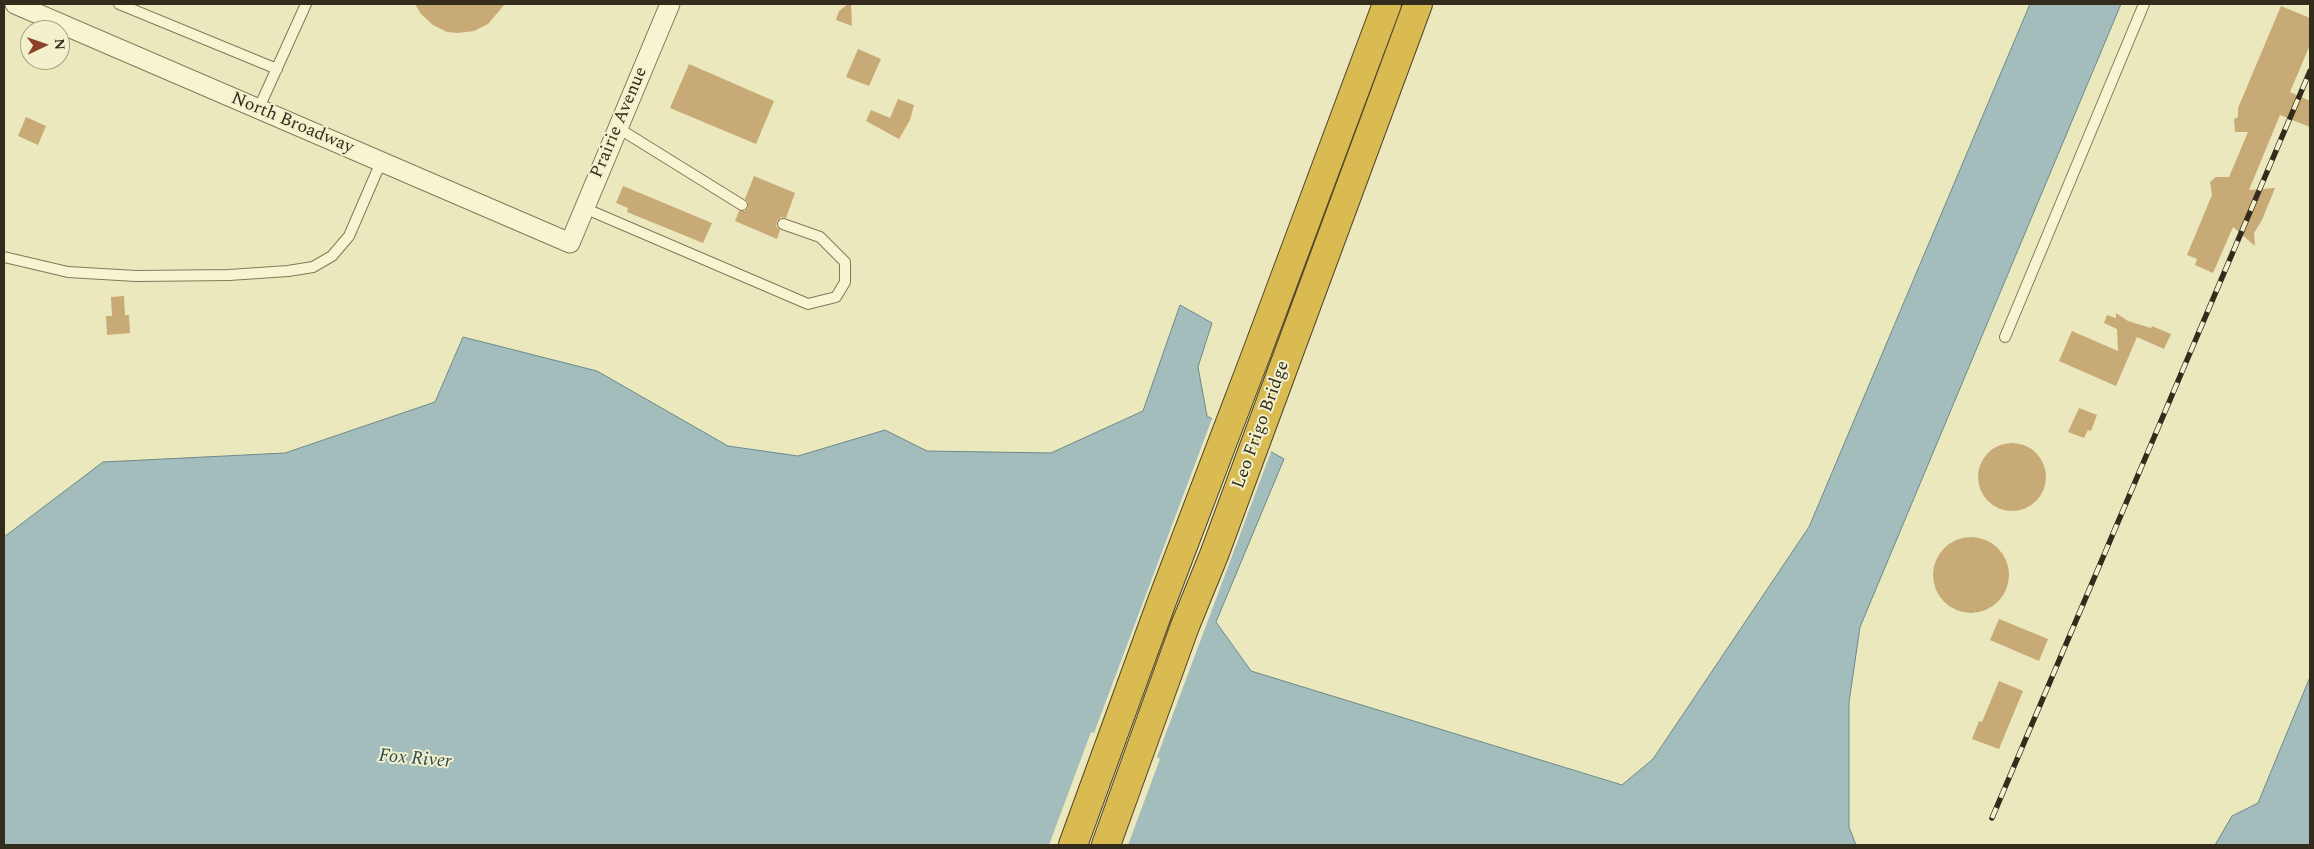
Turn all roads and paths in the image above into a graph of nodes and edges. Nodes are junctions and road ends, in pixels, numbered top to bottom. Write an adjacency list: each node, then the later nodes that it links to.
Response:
1 (119, 4): 8 (lane)
2 (306, 4): 8 (lane)
3 (670, 4): 10 (street, Prairie Avenue)
4 (1386, 4): 18 (highway)
5 (1418, 4): 19 (highway, Leo Frigo Bridge)
6 (2144, 4): 17 (lane)
7 (26, 6): 9 (street, North Broadway)
8 (277, 69): 9 (lane)
9 (258, 110): 11 (street, North Broadway)
10 (618, 128): 12 (lane); 13 (street, Prairie Avenue)
11 (381, 162): 15 (street, North Broadway); 16 (lane)
12 (742, 205)
13 (584, 208): 14 (lane); 15 (street, Prairie Avenue)
14 (783, 224)
15 (570, 243)
16 (4, 257)
17 (2005, 337)
18 (1073, 845)
19 (1106, 845)

